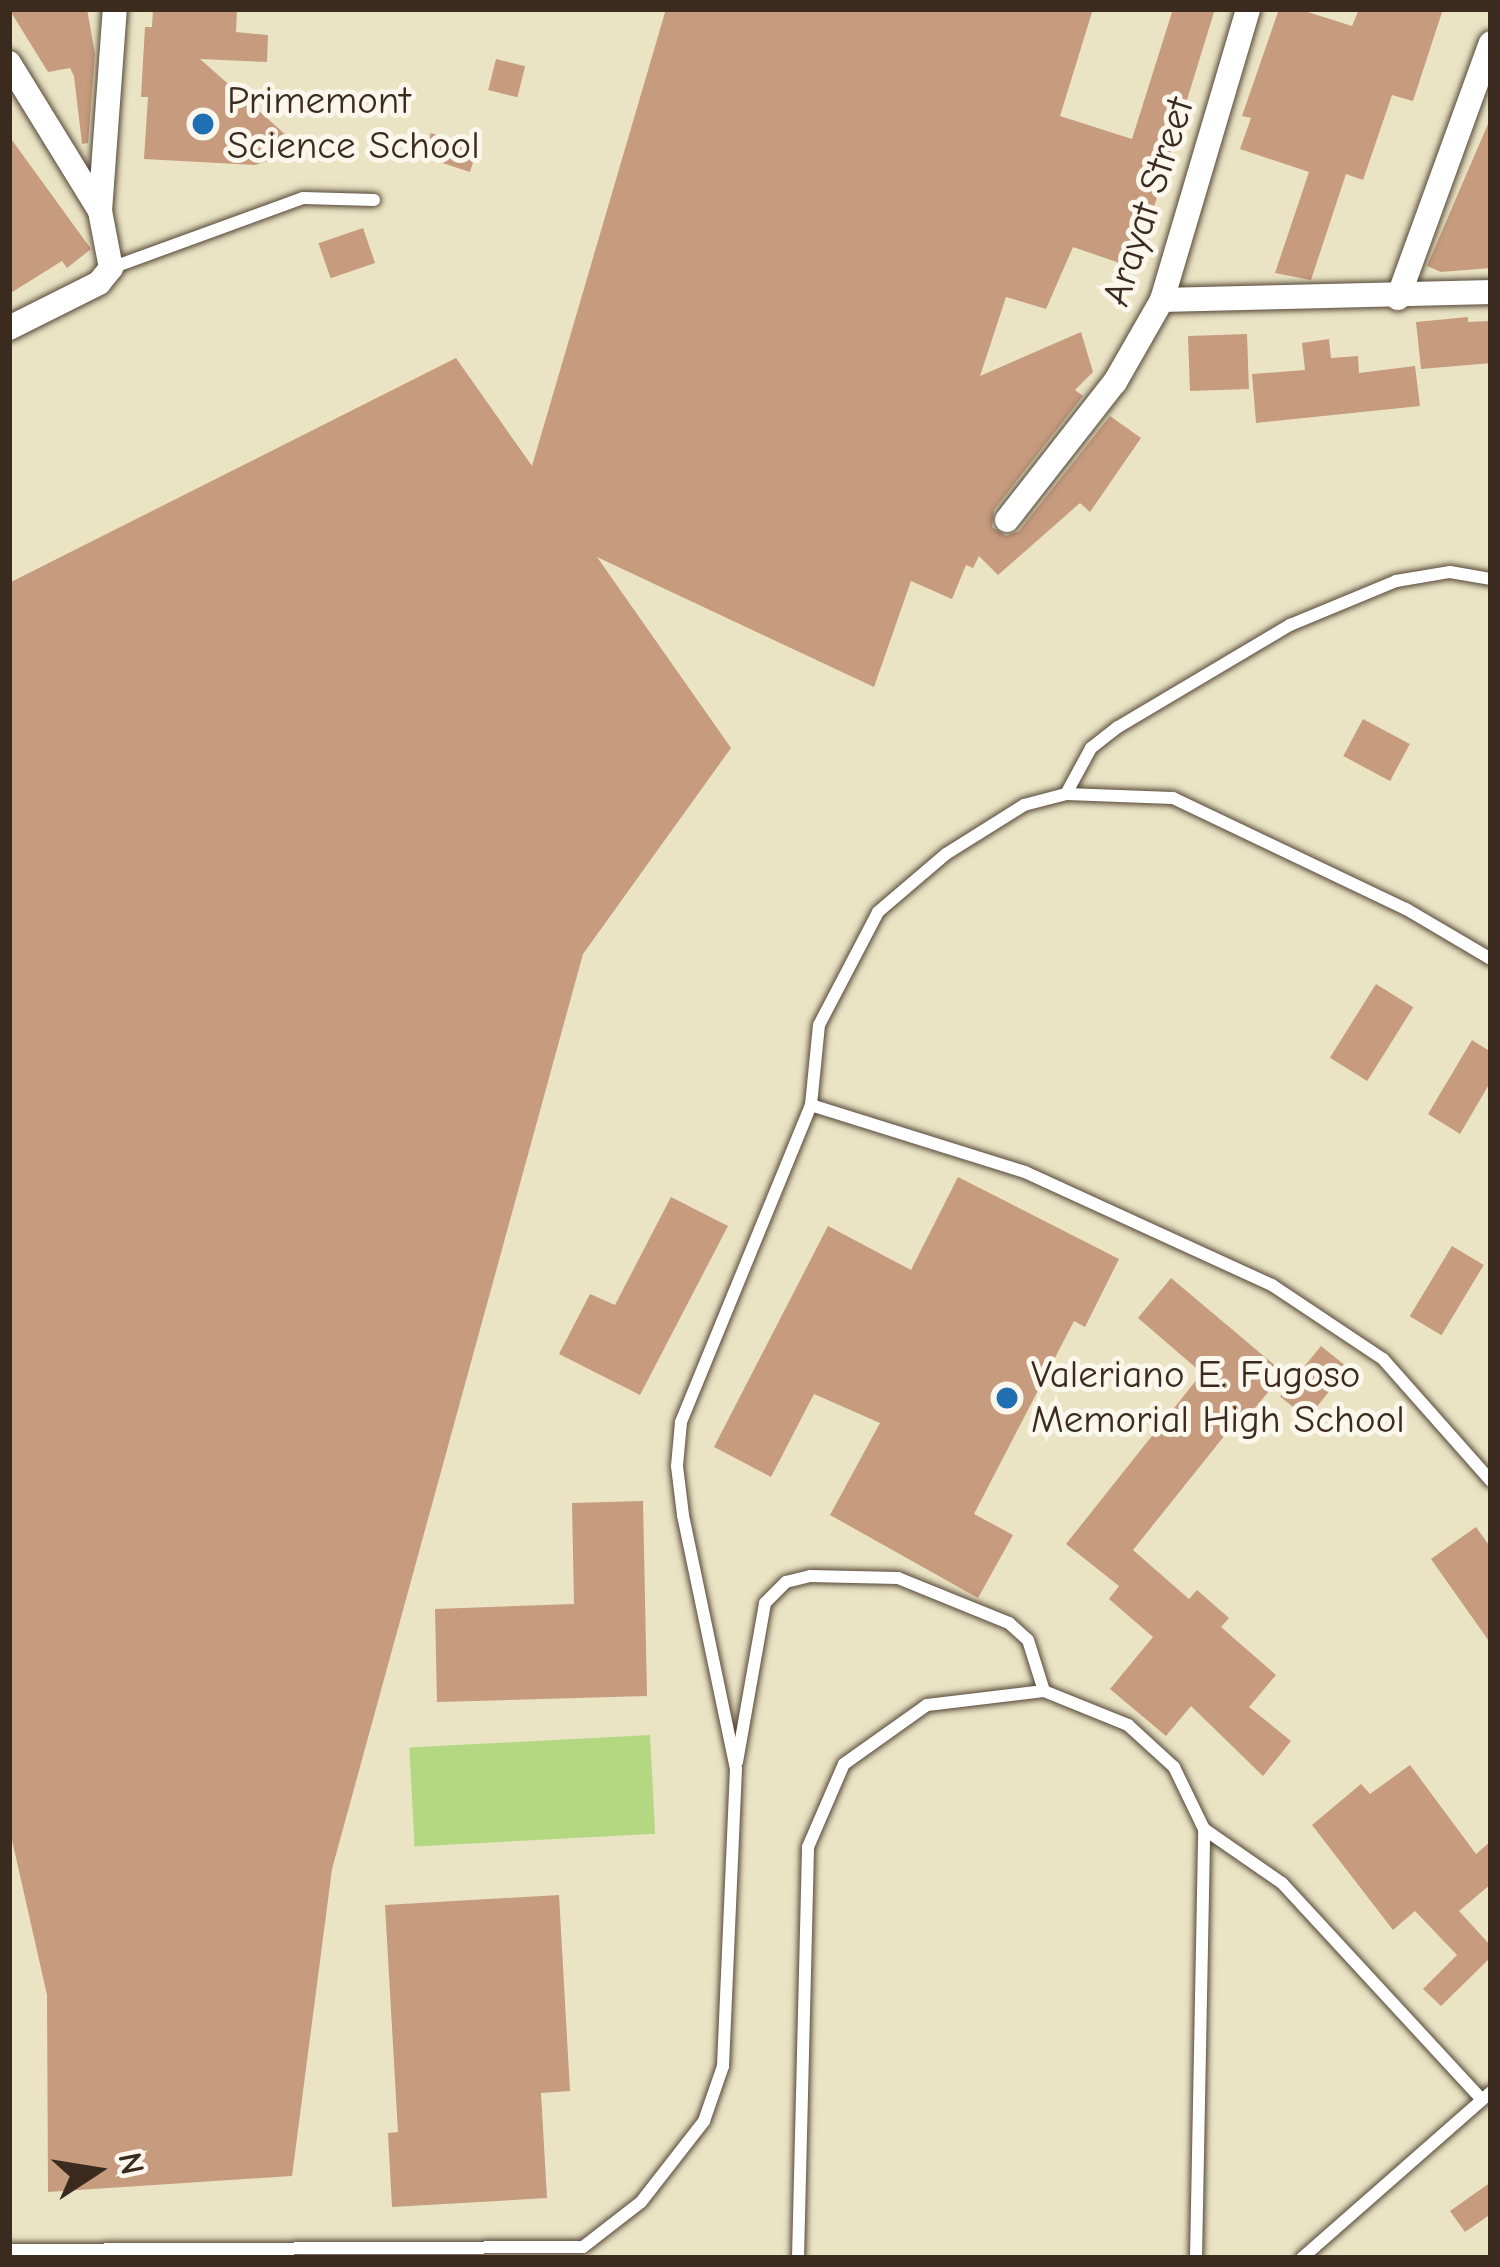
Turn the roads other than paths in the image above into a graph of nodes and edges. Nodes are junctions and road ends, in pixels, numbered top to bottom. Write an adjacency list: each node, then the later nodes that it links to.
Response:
1 (115, 9): 6 (street)
2 (1248, 9): 10 (street, Arayat Street)
3 (1491, 43): 9 (street)
4 (9, 63): 6 (street)
5 (374, 200): 7 (lane)
6 (100, 211): 7 (street)
7 (111, 268): 11 (street)
8 (1491, 292): 9 (street)
9 (1398, 298): 10 (street)
10 (1162, 300): 12 (street, Arayat Street)
11 (9, 328)
12 (1007, 520)
13 (1491, 579): 14 (lane)
14 (1066, 794): 15 (lane); 16 (lane)
15 (1491, 959)
16 (811, 1106): 17 (lane); 19 (lane)
17 (1491, 1481)
18 (1044, 1691): 19 (lane); 20 (lane); 25 (lane)
19 (736, 1769): 24 (lane)
20 (1204, 1829): 21 (lane); 26 (lane)
21 (1486, 2096): 27 (lane)
22 (9, 2250): 23 (lane)
23 (320, 2252): 24 (lane)
24 (588, 2253)
25 (798, 2258)
26 (1196, 2258)
27 (1302, 2258)

